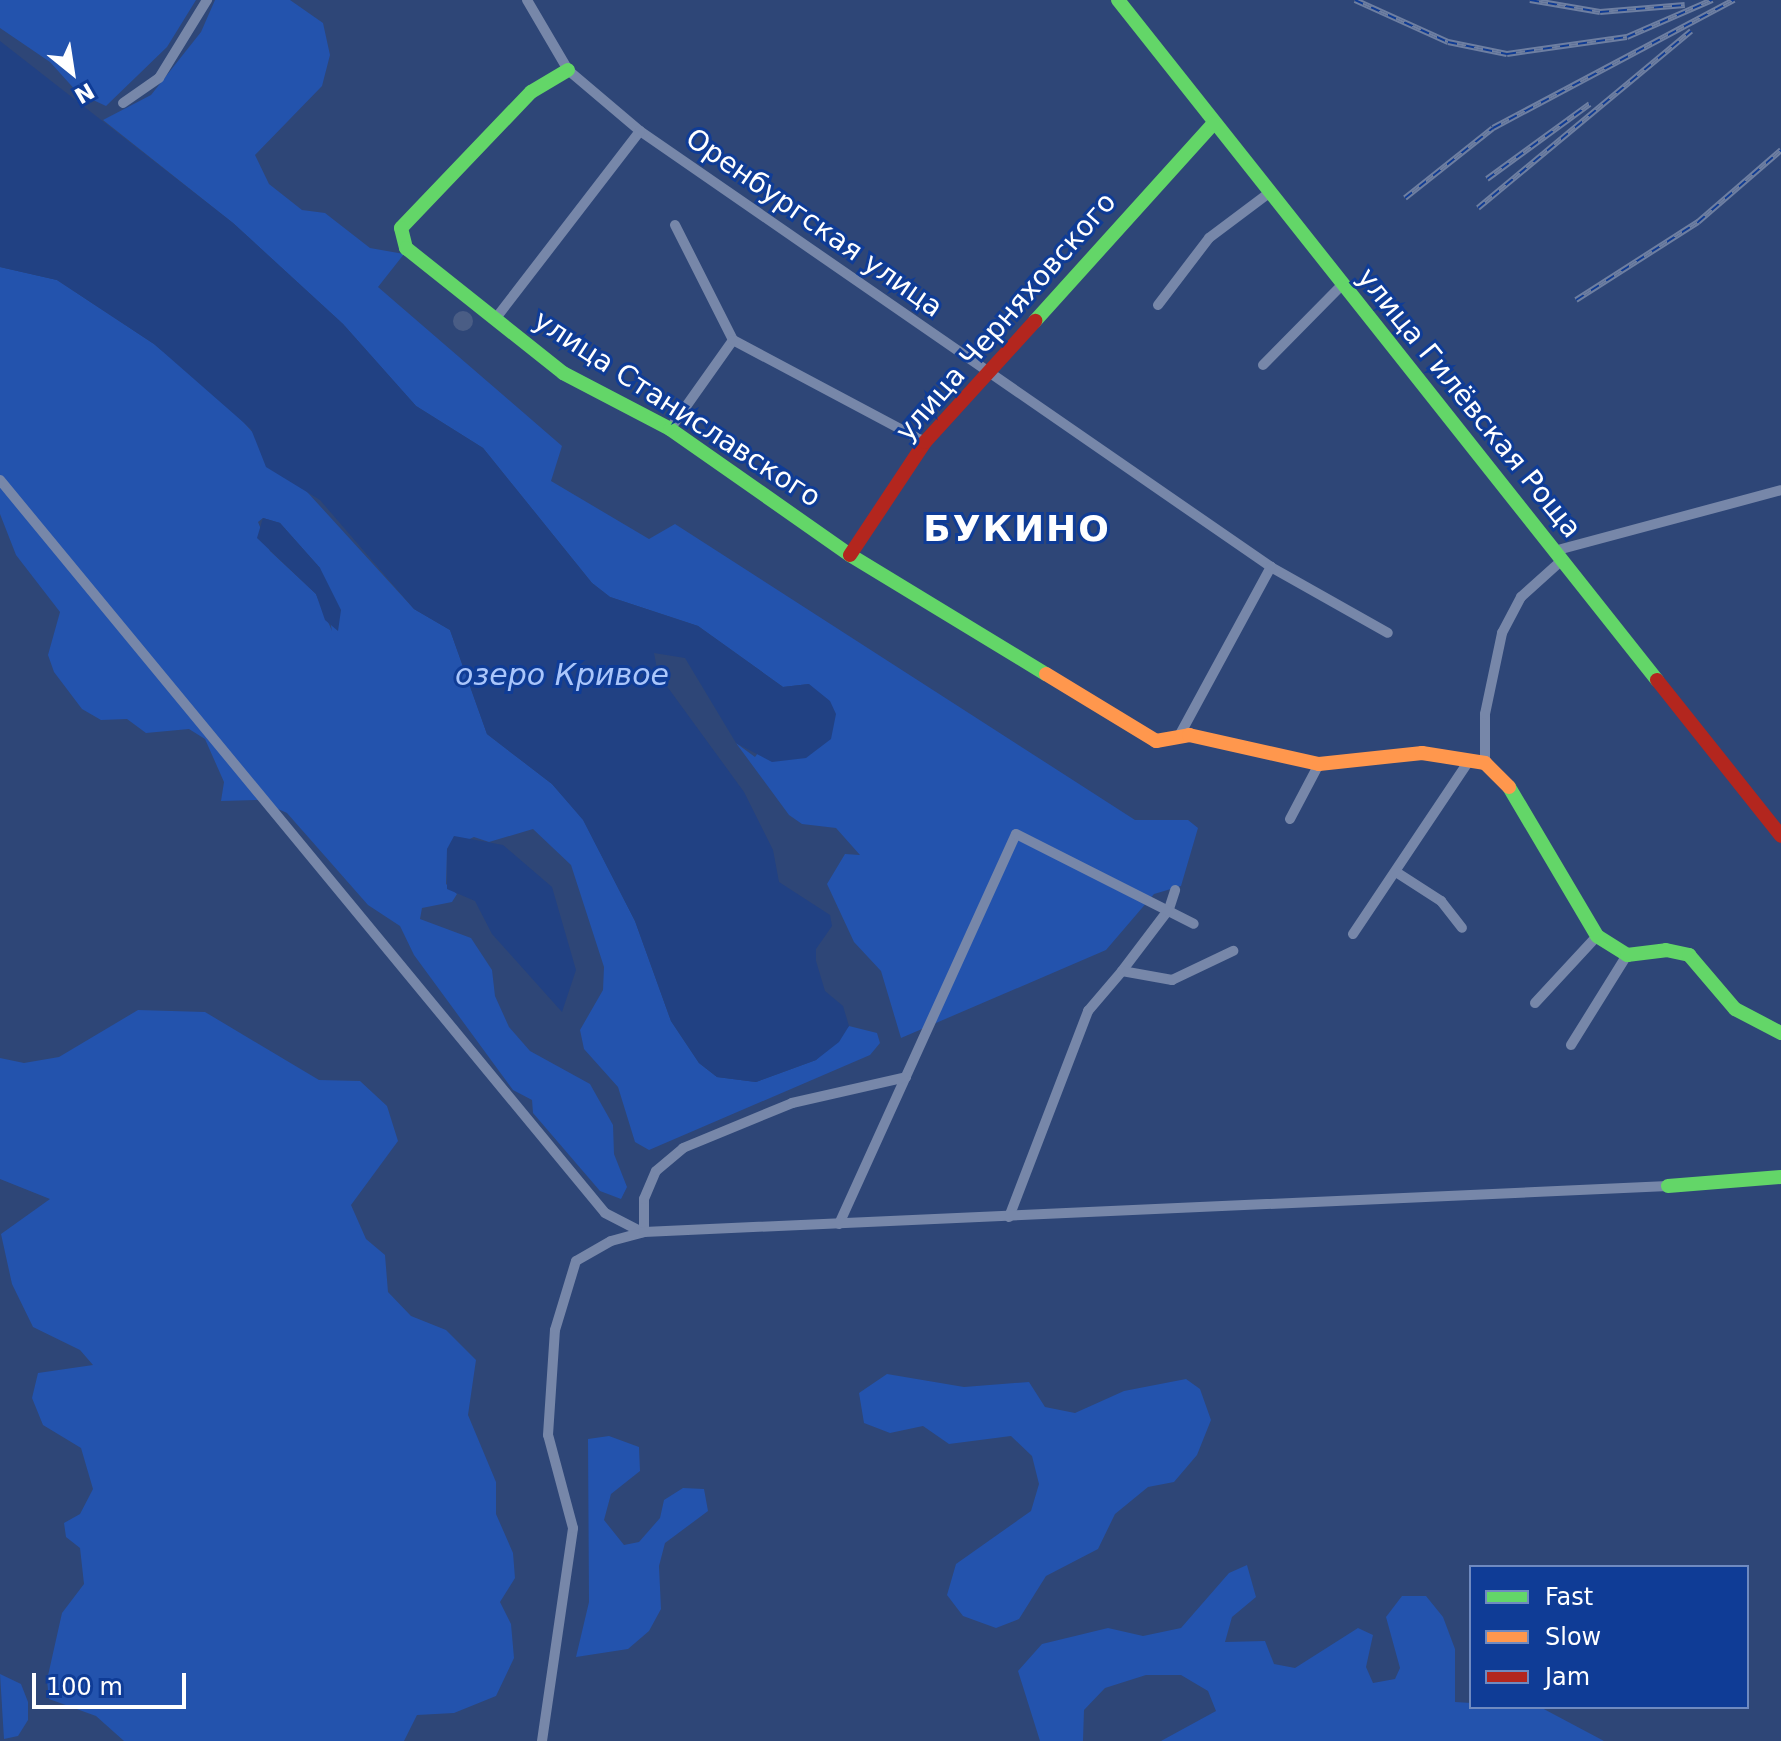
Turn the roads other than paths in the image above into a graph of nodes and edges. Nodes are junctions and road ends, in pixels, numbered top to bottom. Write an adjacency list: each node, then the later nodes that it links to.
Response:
1 (207, 0): 5 (street)
2 (527, 0): 4 (street, Оренбургская улица)
3 (1118, 0): 6 (street, улица Гилёвская Роща)
4 (568, 70): 7 (street, Оренбургская улица); 12 (street, улица Станиславского)
5 (123, 103)
6 (1213, 124): 8 (street, улица Гилёвская Роща); 15 (street, улица Черняховского)
7 (640, 131): 12 (street); 15 (street, Оренбургская улица)
8 (1269, 193): 10 (street, улица Гилёвская Роща); 11 (street)
9 (675, 225): 13 (street)
10 (1342, 285): 14 (street); 21 (street, улица Гилёвская Роща)
11 (1158, 305)
12 (496, 318): 16 (street, улица Станиславского)
13 (733, 340): 16 (street); 17 (street)
14 (1263, 365)
15 (987, 372): 17 (street, улица Черняховского); 22 (street, Оренбургская улица)
16 (670, 429): 20 (street, улица Станиславского)
17 (925, 442): 20 (street, улица Черняховского)
18 (0, 480): 48 (street)
19 (1781, 490): 21 (street)
20 (850, 555): 24 (street, улица Станиславского)
21 (1558, 556): 26 (street); 29 (street, улица Гилёвская Роща)
22 (1271, 567): 23 (street, Оренбургская улица); 24 (street)
23 (1388, 633)
24 (1178, 739): 27 (street, улица Станиславского)
25 (1469, 761): 26 (street, улица Станиславского); 27 (street, улица Станиславского); 30 (street)
26 (1485, 763): 36 (street)
27 (1319, 764): 28 (street)
28 (1290, 819)
29 (1781, 836)
30 (1396, 872): 34 (street); 35 (street)
31 (1175, 890): 32 (street)
32 (1168, 911): 33 (street); 39 (street); 43 (street)
33 (1194, 924)
34 (1462, 928)
35 (1353, 934)
36 (1597, 936): 38 (street); 40 (street)
37 (1233, 951): 39 (street)
38 (1627, 955): 41 (street); 42 (street)
39 (1122, 971): 46 (street)
40 (1535, 1003)
41 (1781, 1033)
42 (1571, 1045)
43 (906, 1077): 47 (street); 48 (street)
44 (1781, 1177): 45 (street)
45 (1668, 1186): 46 (street)
46 (1009, 1217): 47 (street)
47 (839, 1224): 48 (street)
48 (644, 1232): 49 (street)
49 (542, 1741)

